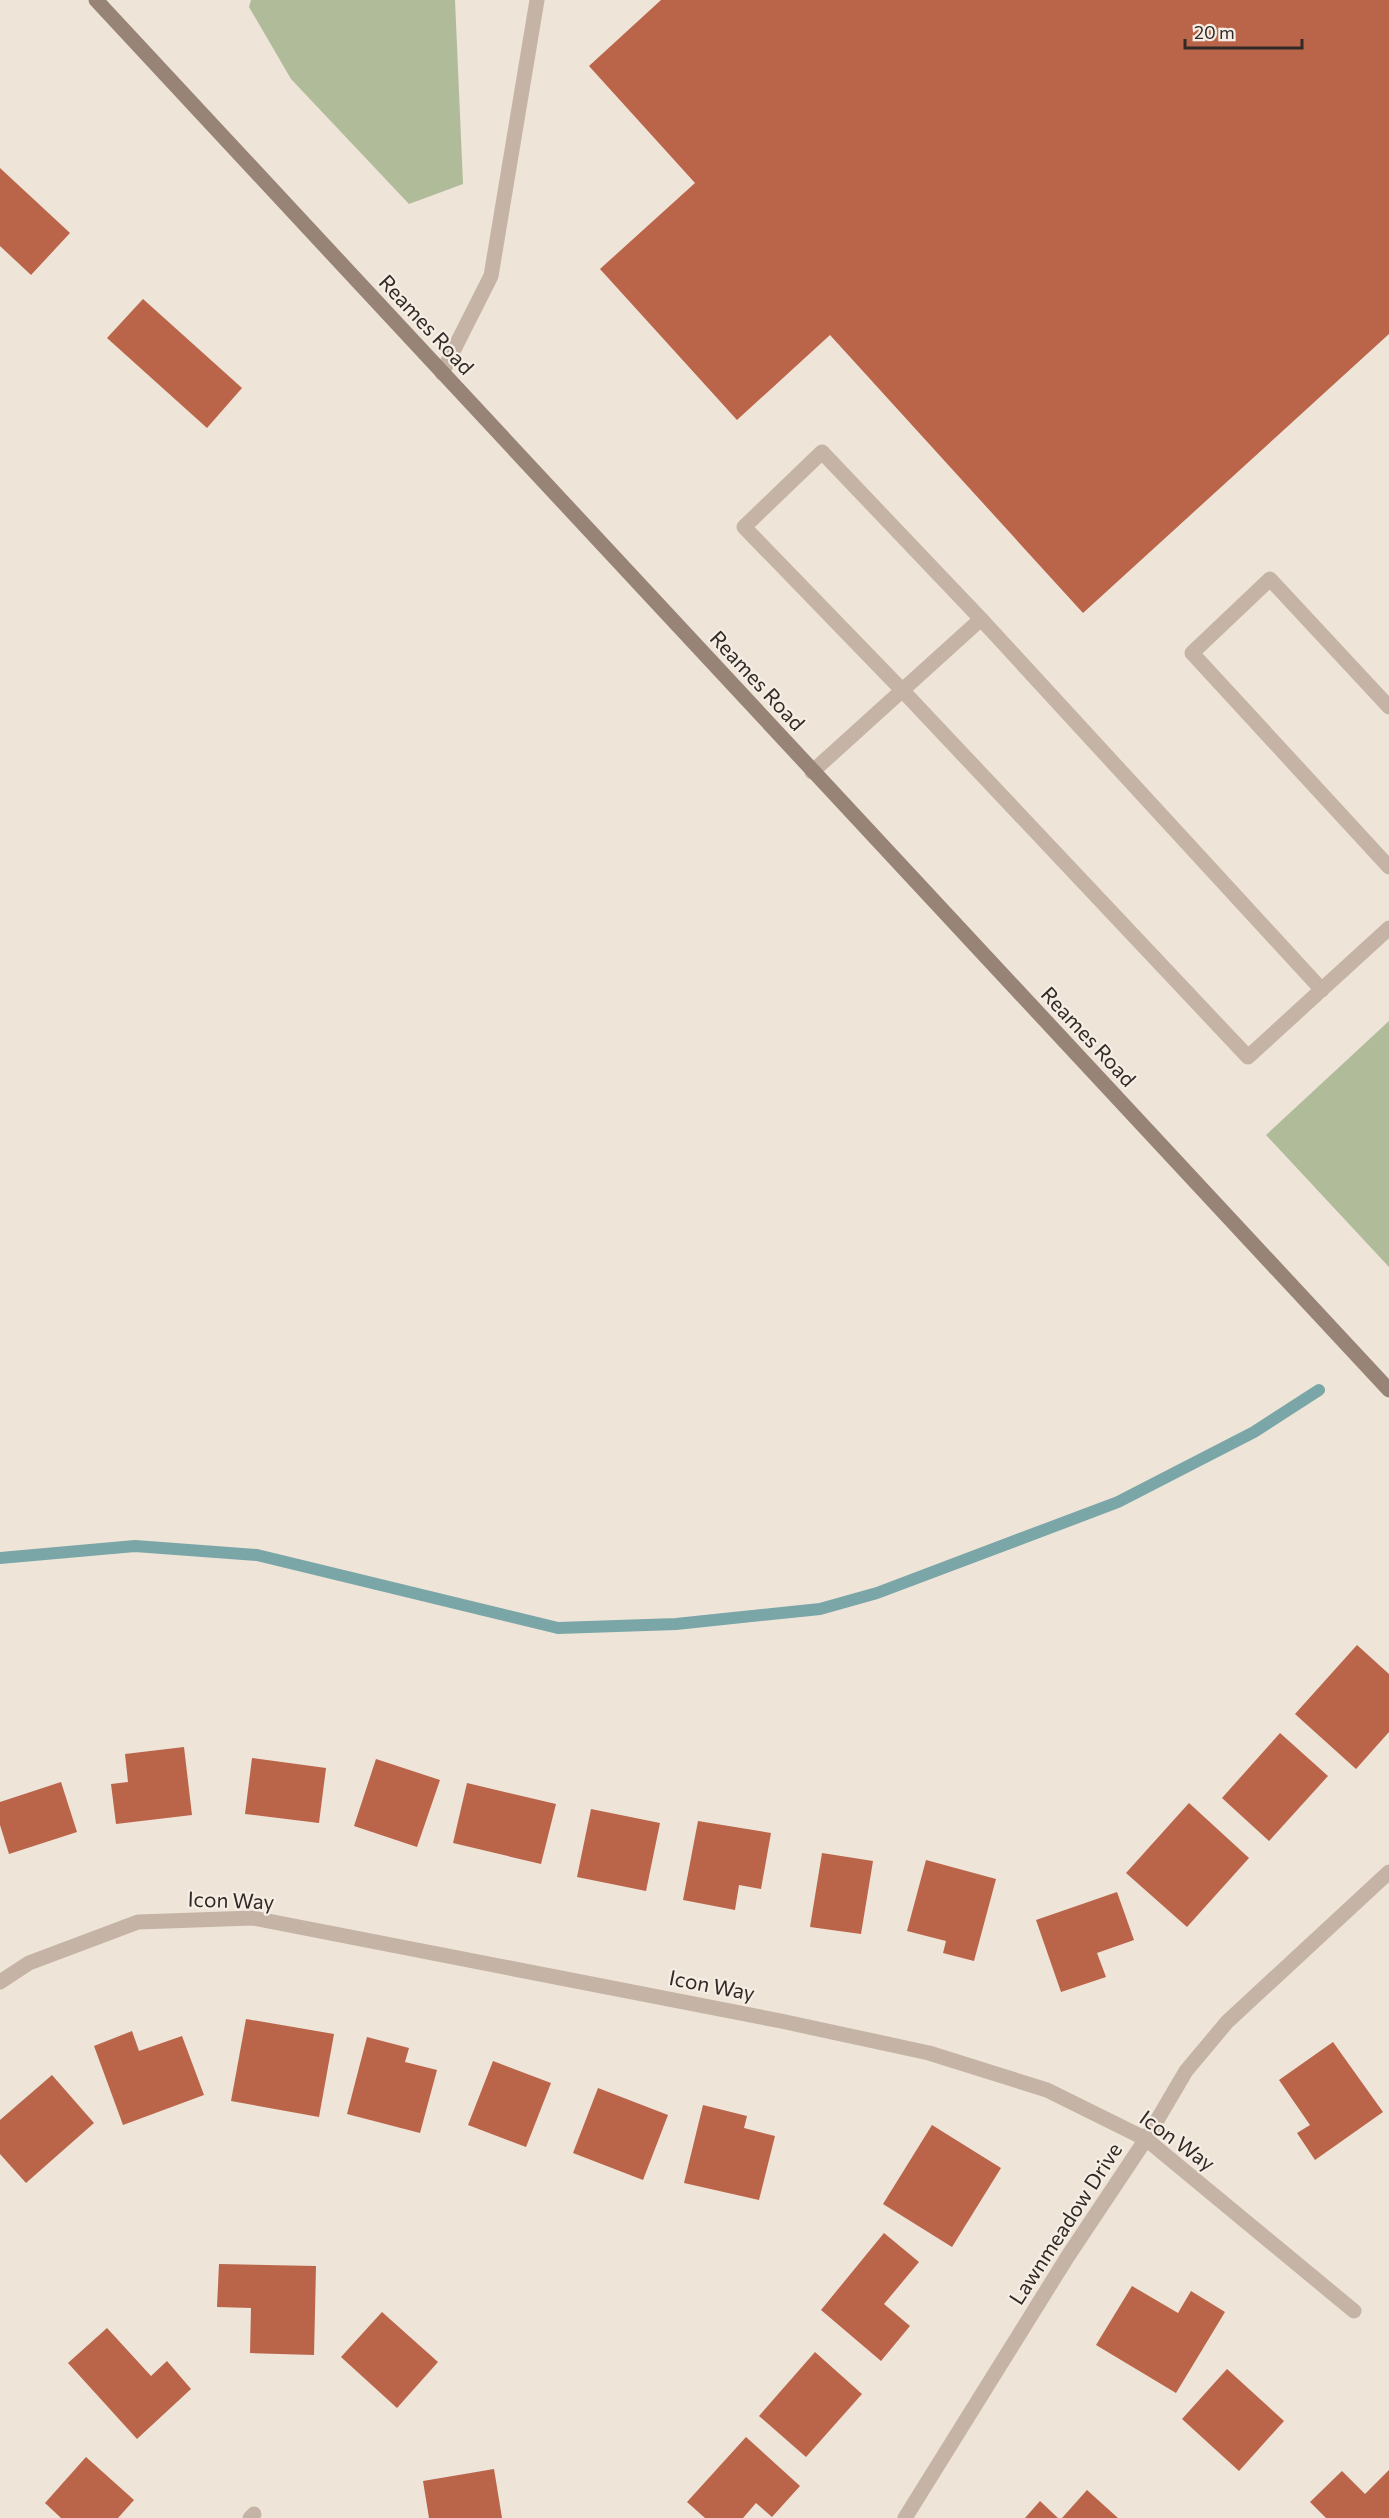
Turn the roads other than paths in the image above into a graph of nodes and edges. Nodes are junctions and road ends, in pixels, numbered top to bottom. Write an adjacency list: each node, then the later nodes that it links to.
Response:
1 (96, 0): 3 (main road, Reames Road)
2 (537, 0): 3 (street)
3 (442, 373): 7 (main road, Reames Road)
4 (981, 618): 5 (street); 5 (street); 10 (street)
5 (902, 690): 7 (street); 10 (street)
6 (1389, 707): 8 (street)
7 (812, 772): 11 (main road, Reames Road)
8 (1389, 867)
9 (1389, 928): 10 (street)
10 (1322, 990)
11 (1389, 1390)
12 (1389, 1872): 14 (street, Lawnmeadow Drive)
13 (0, 1982): 14 (street, Icon Way)
14 (1146, 2139): 15 (street, Icon Way); 16 (street, Lawnmeadow Drive)
15 (1354, 2310)
16 (905, 2518)

